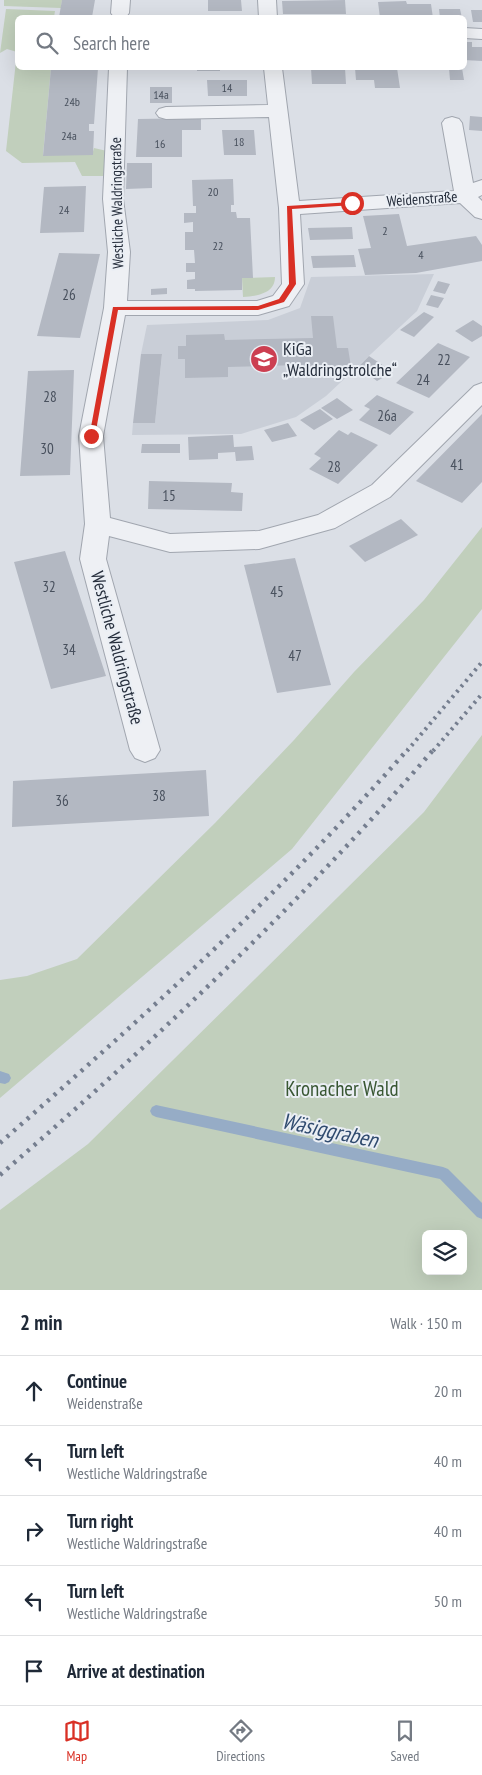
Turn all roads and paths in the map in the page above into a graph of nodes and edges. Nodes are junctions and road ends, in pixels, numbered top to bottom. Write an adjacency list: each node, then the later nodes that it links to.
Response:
1 (267, 0): 2 (street)
2 (268, 15)
3 (467, 33): 4 (street)
4 (482, 34)
5 (118, 70): 13 (street, Westliche Waldringstraße)
6 (273, 70): 7 (street)
7 (278, 111): 8 (street); 11 (street)
8 (166, 113)
9 (452, 123): 10 (street, Weidenstraße)
10 (474, 191): 11 (street, Weidenstraße); 12 (street, Weidenstraße)
11 (289, 208): 13 (street)
12 (482, 213)
13 (115, 308): 15 (street, Westliche Waldringstraße)
14 (482, 391): 15 (street)
15 (98, 524): 16 (street, Westliche Waldringstraße)
16 (145, 750)

